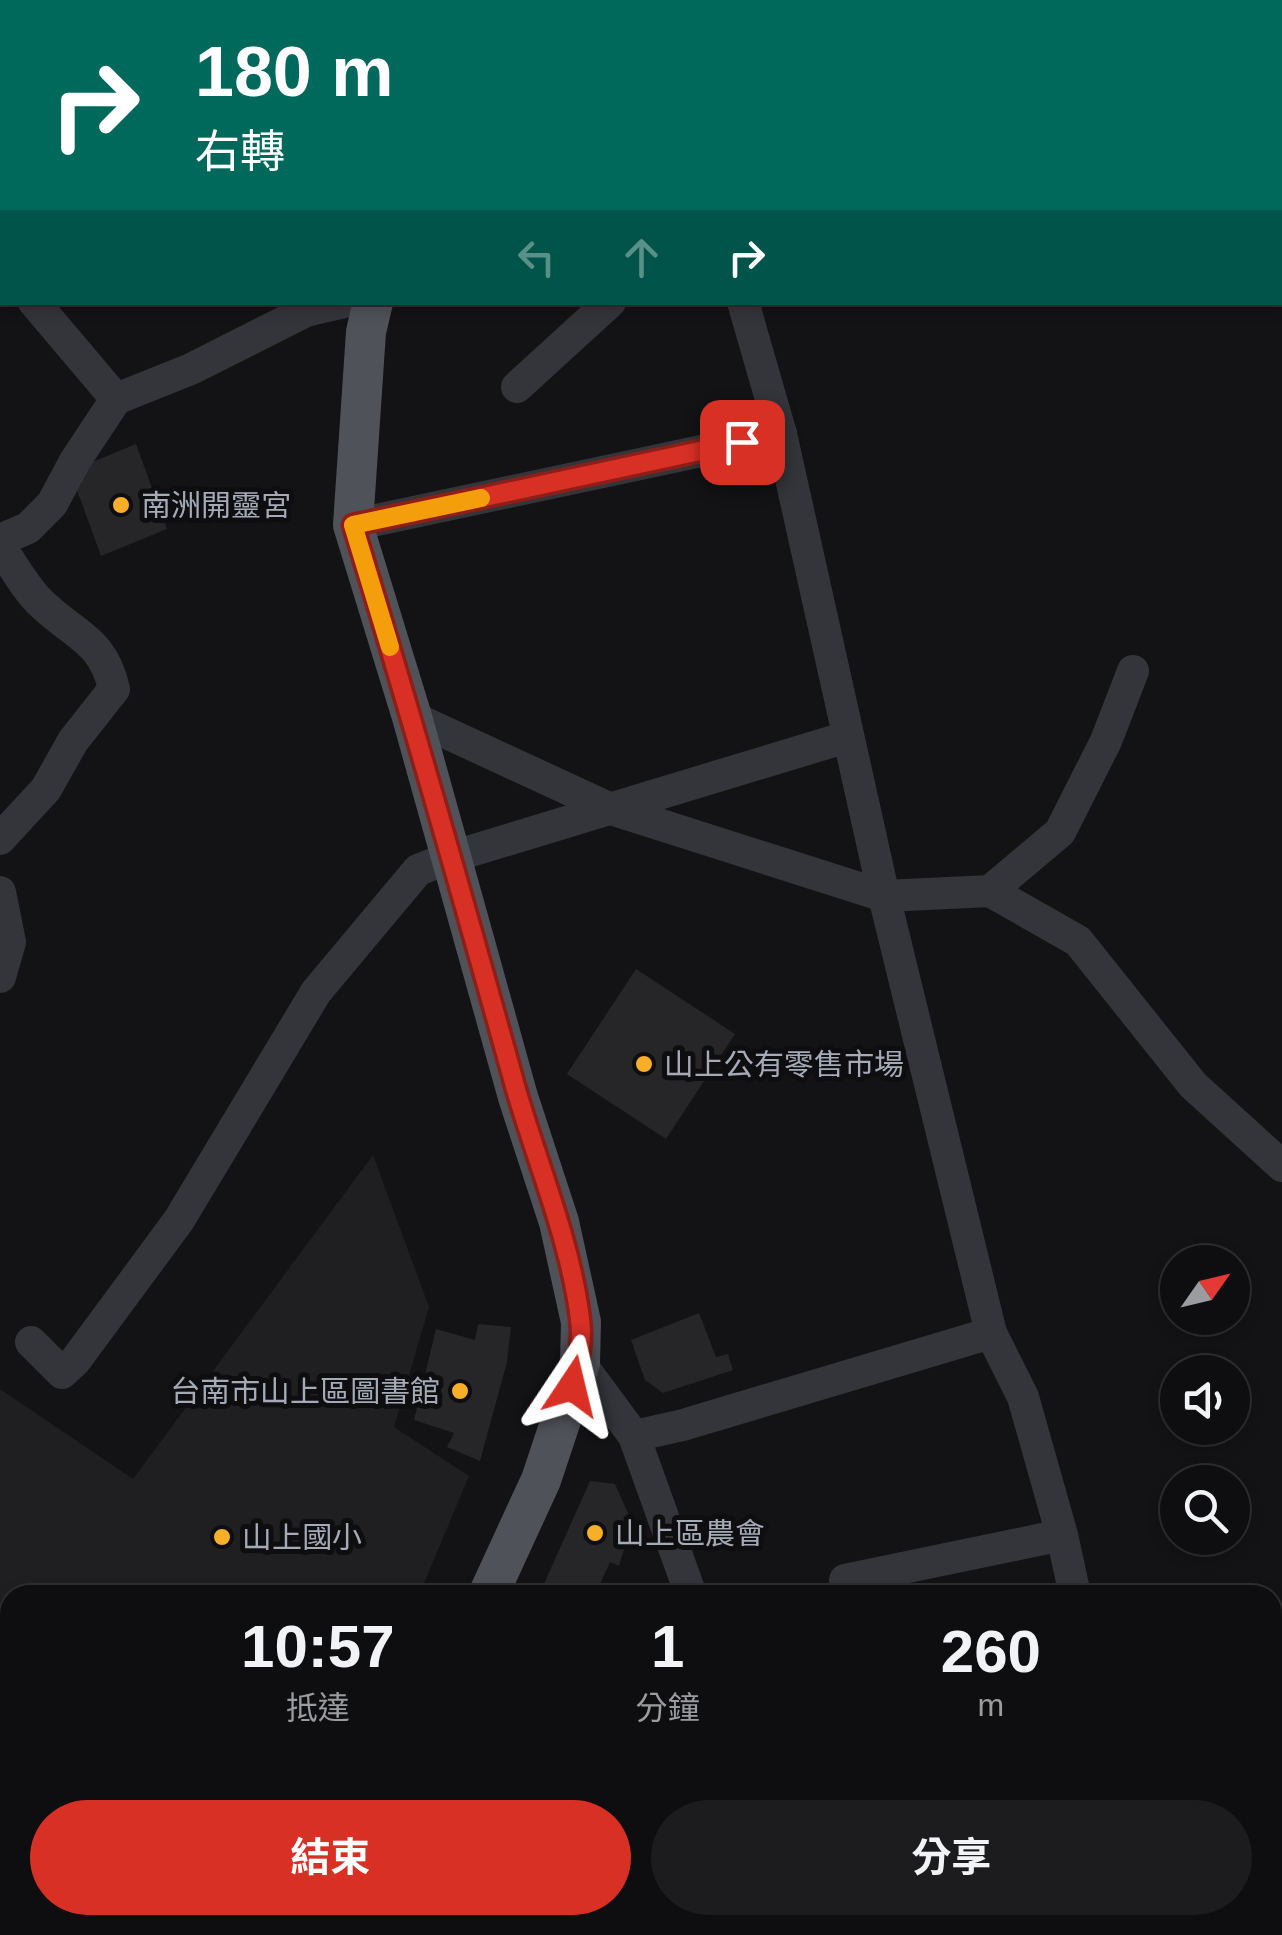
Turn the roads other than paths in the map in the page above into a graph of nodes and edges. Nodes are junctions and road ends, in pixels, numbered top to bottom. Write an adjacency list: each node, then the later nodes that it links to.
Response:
1 (37, 305): 7 (street)
2 (332, 305): 7 (street)
3 (371, 305): 9 (main road)
4 (607, 305): 6 (street)
5 (744, 305): 8 (street)
6 (517, 387)
7 (116, 399): 10 (street)
8 (781, 434): 9 (street); 13 (street)
9 (353, 525): 12 (main road)
10 (0, 543): 15 (street)
11 (1132, 672): 18 (street)
12 (412, 718): 14 (street); 16 (main road)
13 (847, 738): 14 (street); 19 (street)
14 (612, 809): 16 (street); 19 (street)
15 (0, 840)
16 (451, 857): 23 (street); 24 (main road)
17 (0, 892): 20 (street)
18 (990, 892): 19 (street); 21 (street)
19 (884, 896): 22 (street)
20 (0, 978)
21 (1282, 1166)
22 (991, 1333): 25 (street); 26 (street)
23 (32, 1342)
24 (580, 1362): 25 (street); 28 (main road)
25 (634, 1436): 29 (street)
26 (1062, 1534): 27 (street); 30 (street)
27 (845, 1580)
28 (493, 1585)
29 (688, 1585)
30 (1072, 1585)

